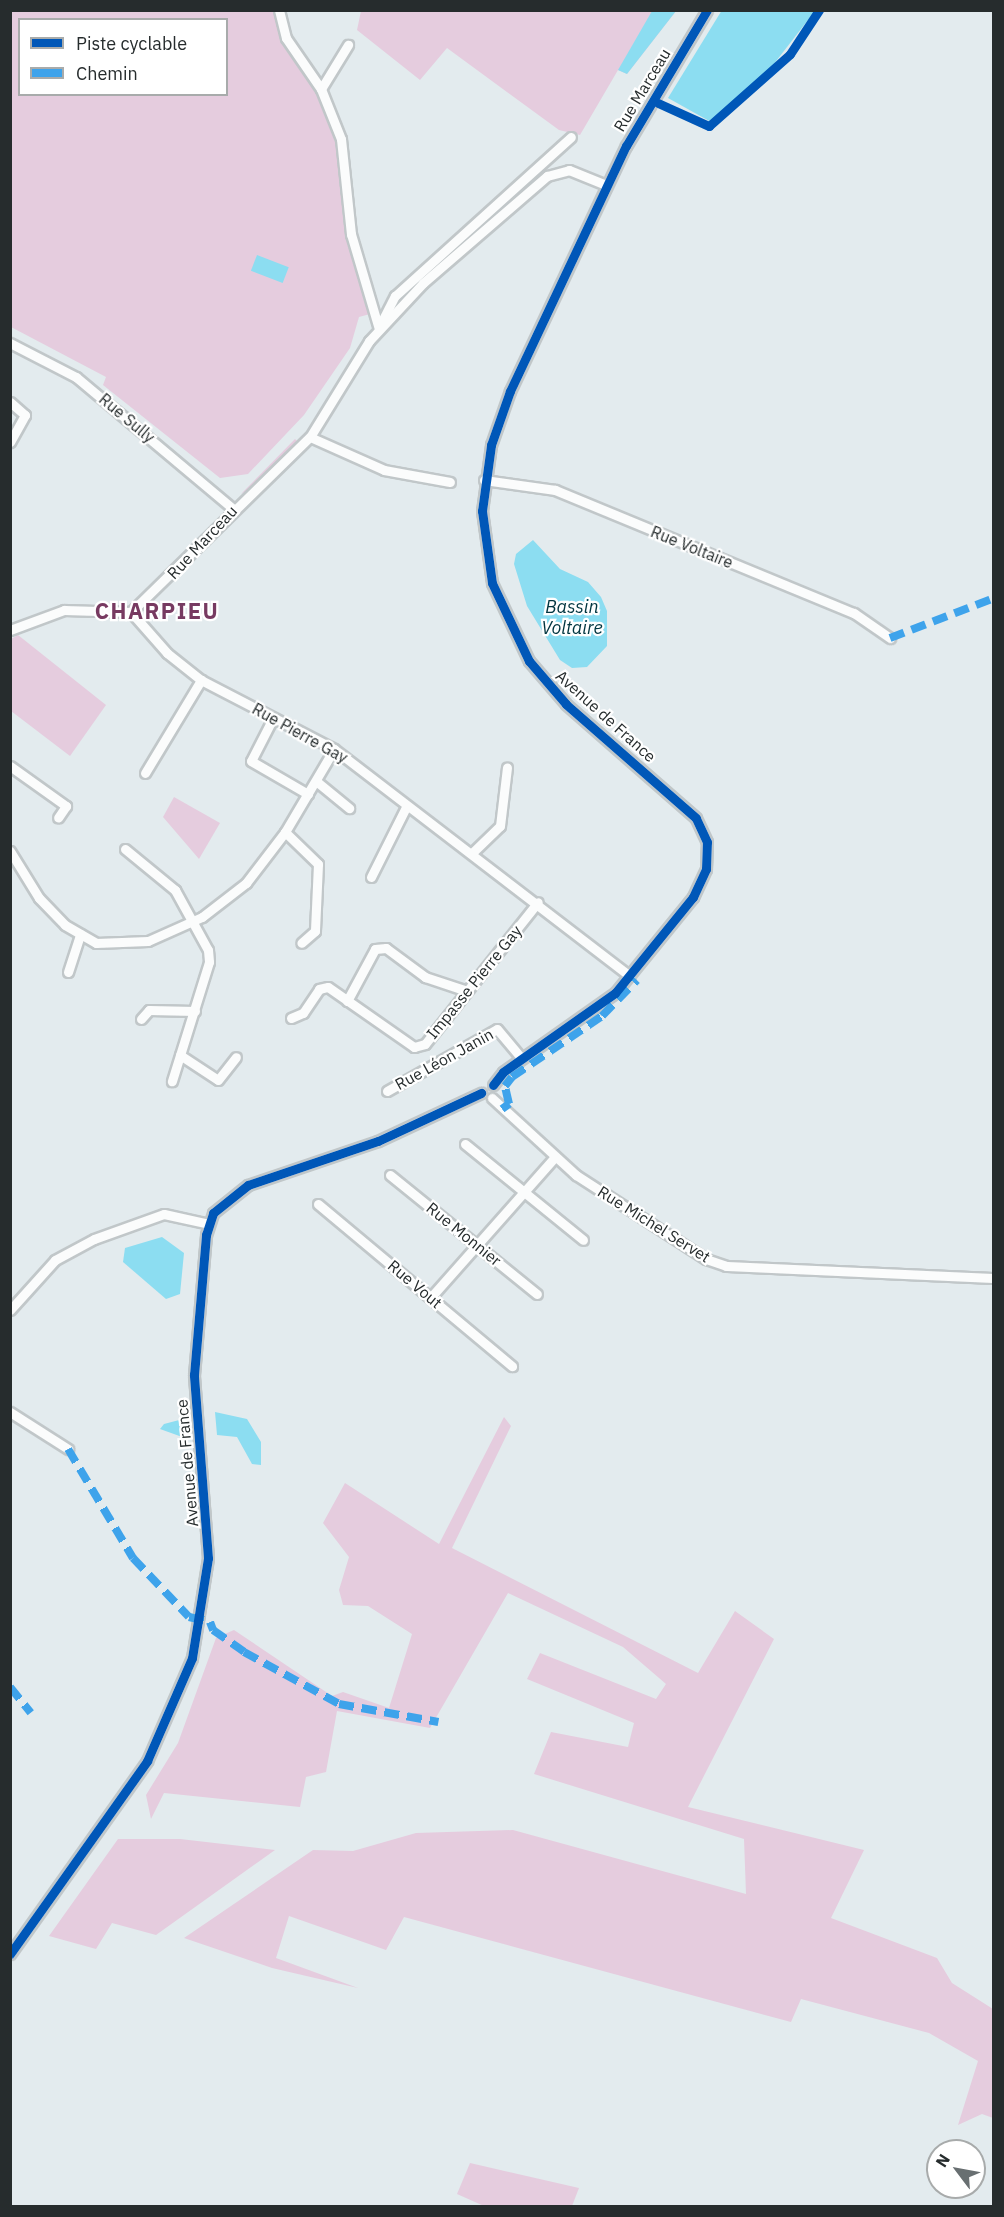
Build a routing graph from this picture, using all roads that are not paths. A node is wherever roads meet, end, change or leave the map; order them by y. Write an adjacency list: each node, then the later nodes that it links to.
1 (279, 10): 4 (street)
2 (707, 10): 6 (street, Rue Marceau)
3 (348, 45): 4 (street)
4 (321, 89): 7 (street)
5 (571, 136): 7 (street, Rue Marceau)
6 (606, 186): 7 (street, Rue Marceau); 12 (street, Avenue de France)
7 (379, 329): 10 (street, Rue Marceau)
8 (10, 343): 14 (street, Rue Sully)
9 (10, 402): 11 (street)
10 (310, 437): 13 (street); 14 (street, Rue Marceau)
11 (10, 442)
12 (484, 480): 17 (street, Rue Voltaire); 39 (street, Avenue de France)
13 (450, 482)
14 (232, 508): 15 (street, Rue Marceau)
15 (131, 612): 16 (street); 18 (street, Rue Pierre Gay)
16 (10, 630)
17 (890, 638)
18 (201, 680): 19 (street, Rue Pierre Gay); 23 (street)
19 (273, 718): 20 (street, Rue Pierre Gay); 25 (street)
20 (334, 749): 24 (street); 26 (street, Rue Pierre Gay)
21 (10, 766): 28 (street)
22 (507, 767): 32 (street)
23 (145, 773)
24 (316, 781): 25 (street); 27 (street)
25 (308, 794): 29 (street)
26 (406, 807): 32 (street, Rue Pierre Gay); 33 (street)
27 (349, 808)
28 (58, 818)
29 (285, 832): 35 (street); 37 (street)
30 (125, 849): 35 (street)
31 (10, 851): 36 (street)
32 (473, 852): 34 (street, Rue Pierre Gay)
33 (371, 877)
34 (538, 902): 39 (street, Rue Pierre Gay); 40 (street, Impasse Pierre Gay)
35 (193, 922): 36 (street); 42 (street)
36 (80, 934): 38 (street)
37 (302, 943)
38 (68, 972)
39 (630, 976): 47 (street, Avenue de France)
40 (467, 991): 41 (street, Impasse Pierre Gay); 41 (street)
41 (347, 1001): 43 (street, Impasse Pierre Gay)
42 (195, 1011): 44 (street); 45 (street)
43 (291, 1018)
44 (141, 1019)
45 (180, 1055): 46 (street); 48 (street)
46 (236, 1057)
47 (521, 1058): 49 (street, Avenue de France); 50 (street, Rue Léon Janin)
48 (172, 1081)
49 (493, 1085): 51 (street, Avenue de France); 52 (street)
50 (387, 1091)
51 (481, 1093): 52 (street, Rue Michel Servet); 58 (street, Avenue de France)
52 (492, 1098): 54 (street, Rue Michel Servet)
53 (465, 1144): 56 (street)
54 (554, 1158): 56 (street); 61 (street, Rue Michel Servet)
55 (390, 1175): 60 (street, Rue Monnier)
56 (524, 1192): 59 (street); 60 (street)
57 (318, 1204): 63 (street, Rue Vout)
58 (209, 1224): 64 (street); 68 (street, Avenue de France)
59 (583, 1240)
60 (477, 1245): 62 (street, Rue Monnier); 63 (street)
61 (993, 1278)
62 (537, 1294)
63 (431, 1297): 65 (street, Rue Vout)
64 (10, 1310)
65 (512, 1366)
66 (10, 1412): 67 (street)
67 (68, 1449)
68 (10, 1954)

